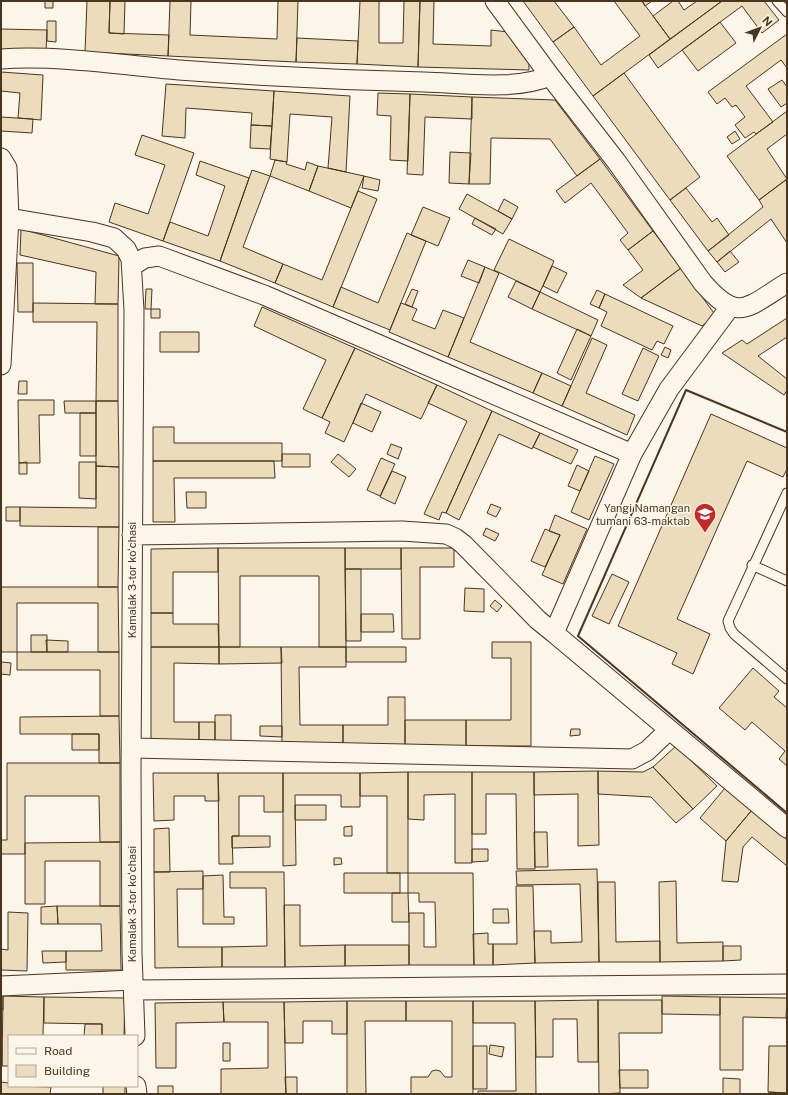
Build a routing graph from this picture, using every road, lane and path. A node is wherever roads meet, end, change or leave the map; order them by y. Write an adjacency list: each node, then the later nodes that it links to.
1 (496, 1): 5 (street)
2 (777, 1): 3 (lane)
3 (787, 12)
4 (1, 59): 5 (street)
5 (550, 76): 10 (street)
6 (1, 158): 7 (street)
7 (9, 218): 8 (street, Kamalak 3-tor koʻchasi); 11 (street)
8 (132, 266): 12 (street); 14 (street, Kamalak 3-tor koʻchasi)
9 (787, 283): 10 (street)
10 (730, 307): 12 (street)
11 (1, 365)
12 (632, 454): 17 (street)
13 (787, 493): 15 (lane)
14 (132, 535): 17 (street); 20 (street, Kamalak 3-tor koʻchasi)
15 (752, 565): 16 (lane); 18 (lane)
16 (787, 581)
17 (554, 633): 19 (street)
18 (787, 680)
19 (668, 730): 20 (street); 21 (street)
20 (131, 748): 23 (street, Kamalak 3-tor koʻchasi)
21 (787, 828)
22 (787, 984): 23 (street)
23 (134, 985): 24 (street); 25 (street, Kamalak 3-tor koʻchasi)
24 (1, 986)
25 (135, 1035)

